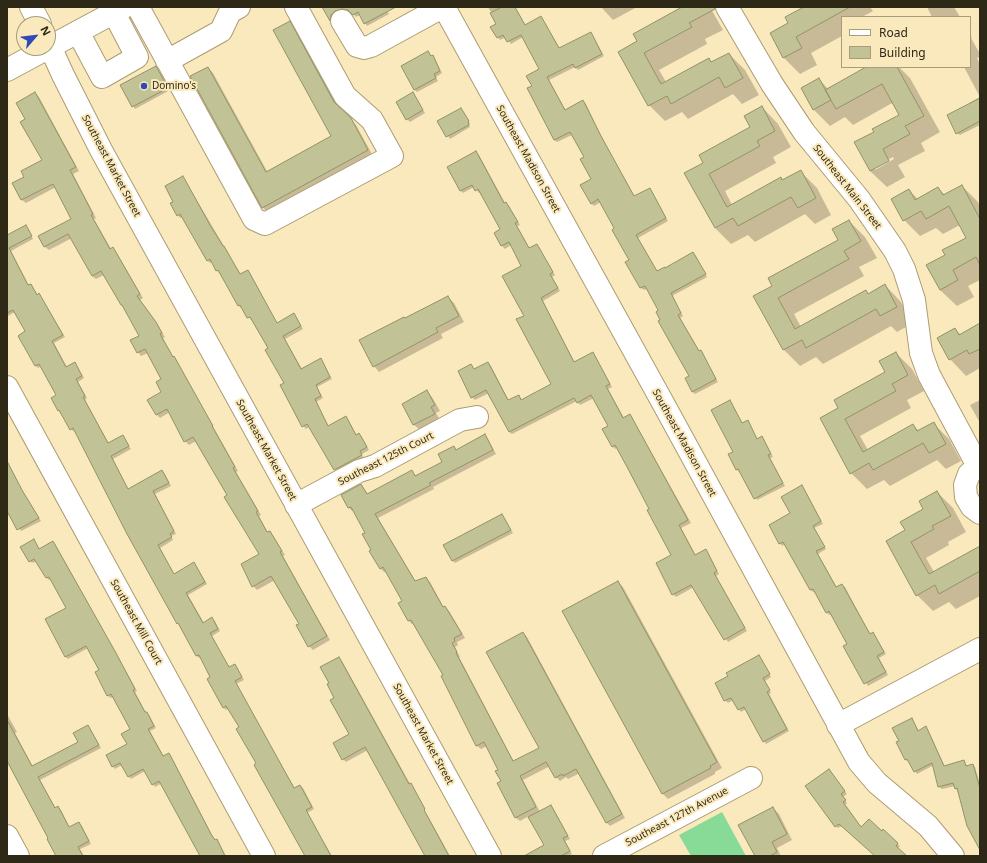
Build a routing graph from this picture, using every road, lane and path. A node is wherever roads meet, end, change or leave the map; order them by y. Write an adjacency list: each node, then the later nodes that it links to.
1 (31, 7): 8 (street)
2 (138, 7): 14 (street)
3 (239, 7): 14 (street)
4 (296, 7): 14 (street)
5 (443, 7): 9 (street); 24 (street, Southeast Madison Street)
6 (727, 7): 20 (street, Southeast Main Street)
7 (119, 10): 10 (street); 16 (street)
8 (36, 16)
9 (342, 21)
10 (78, 32): 11 (street); 16 (street)
11 (56, 42)
12 (31, 56): 15 (street)
13 (54, 56): 17 (street, Southeast Market Street)
14 (167, 61)
15 (7, 70)
16 (102, 77): 17 (street)
17 (73, 93): 21 (street, Southeast Market Street)
18 (7, 387): 28 (street, Southeast Mill Court)
19 (476, 417): 21 (street, Southeast 125th Court)
20 (979, 466): 22 (street, Southeast Main Street)
21 (296, 505): 29 (street, Southeast Market Street)
22 (980, 513)
23 (980, 649): 24 (street)
24 (838, 725): 31 (street, Southeast Madison Street)
25 (751, 778): 30 (street, Southeast 127th Avenue)
26 (7, 836): 27 (street)
27 (18, 856)
28 (264, 856)
29 (490, 856)
30 (604, 856)
31 (953, 856)

